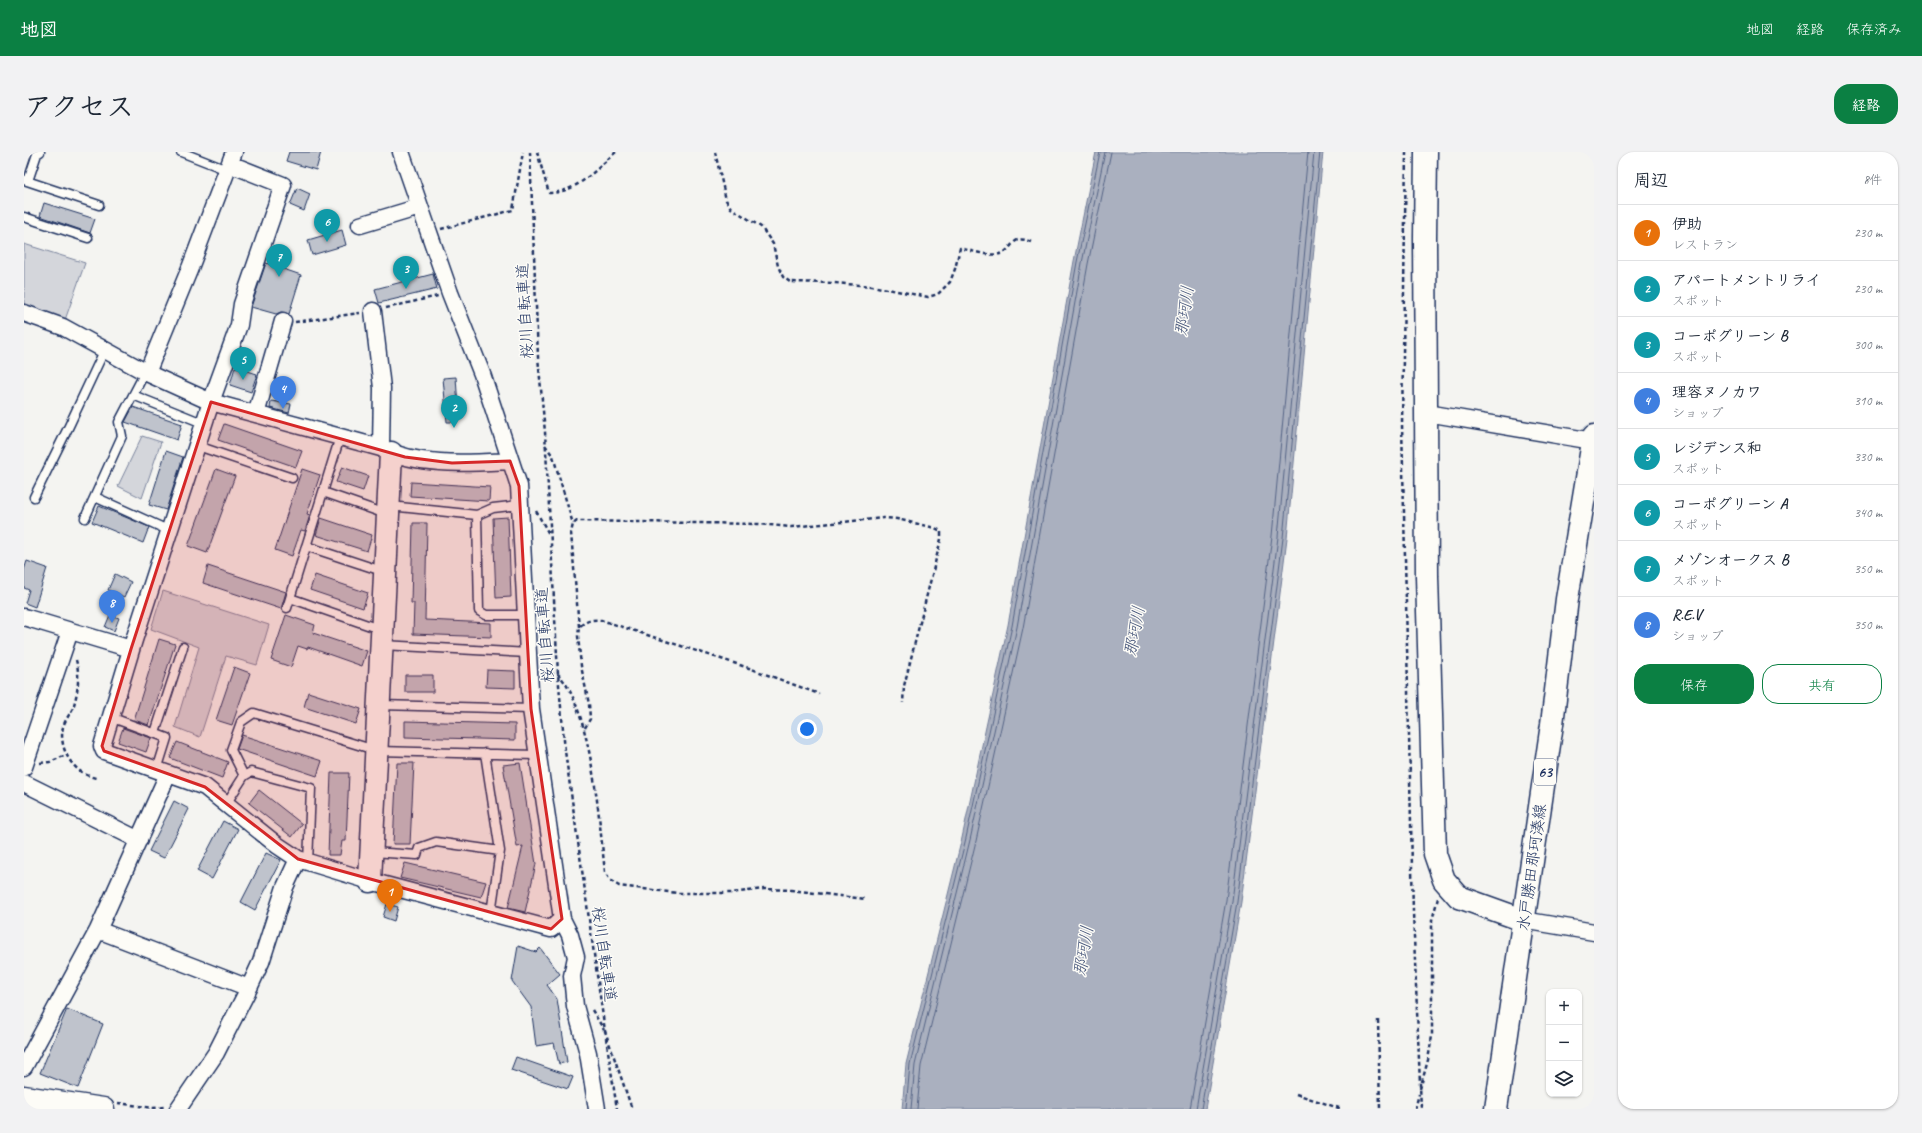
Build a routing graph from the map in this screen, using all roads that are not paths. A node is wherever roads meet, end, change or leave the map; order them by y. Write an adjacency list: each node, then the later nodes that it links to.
1 (40, 152): 6 (lane)
2 (181, 152): 5 (lane)
3 (402, 152): 8 (street)
4 (1426, 152): 19 (street)
5 (230, 162): 16 (street); 18 (street)
6 (26, 180): 7 (lane)
7 (99, 205)
8 (420, 207): 10 (street); 26 (street)
9 (24, 217): 11 (lane)
10 (360, 225)
11 (88, 238)
12 (373, 311): 25 (street)
13 (24, 313): 15 (street)
14 (283, 321): 20 (street)
15 (104, 349): 16 (street); 29 (lane)
16 (147, 373): 17 (lane); 18 (street)
17 (133, 395): 21 (lane); 30 (lane)
18 (211, 402): 20 (street); 21 (street)
19 (1427, 413): 23 (street); 67 (street)
20 (256, 414): 22 (street)
21 (205, 424): 24 (street)
22 (340, 437): 25 (street); 28 (lane)
23 (1594, 438): 31 (street, 水戸勝田那珂湊線 / 63)
24 (198, 446): 27 (lane); 36 (street)
25 (386, 451): 26 (street); 33 (street)
26 (510, 461): 32 (street)
27 (292, 478)
28 (323, 492): 33 (lane); 37 (lane)
29 (34, 497)
30 (95, 497): 35 (lane); 36 (lane)
31 (1589, 499): 67 (street, 水戸勝田那珂湊線 / 63)
32 (520, 505): 34 (lane); 41 (street)
33 (390, 511): 34 (lane); 38 (street)
34 (477, 515): 41 (lane)
35 (85, 518)
36 (170, 531): 46 (street)
37 (306, 546): 38 (lane); 39 (lane)
38 (387, 572): 44 (street)
39 (290, 598): 40 (lane); 44 (lane)
40 (287, 608)
41 (526, 615): 47 (street)
42 (24, 617): 43 (street)
43 (68, 637): 46 (street); 55 (street)
44 (383, 638): 47 (lane); 48 (street)
45 (183, 647): 51 (lane)
46 (131, 649): 50 (street)
47 (528, 653): 49 (street)
48 (380, 705): 49 (lane); 52 (street)
49 (532, 709): 54 (street)
50 (110, 717): 51 (lane); 56 (street)
51 (155, 733): 56 (lane)
52 (378, 750): 53 (lane); 57 (lane); 62 (street)
53 (485, 754): 54 (lane); 61 (lane)
54 (537, 755): 66 (street)
55 (25, 764)
56 (163, 772): 59 (street); 60 (street)
57 (244, 776): 59 (lane); 63 (lane)
58 (24, 783): 60 (street)
59 (226, 804): 63 (street)
60 (139, 840): 68 (street)
61 (500, 851): 62 (lane); 65 (lane)
62 (372, 852): 64 (street)
63 (303, 861): 64 (street); 70 (street)
64 (370, 881): 65 (street)
65 (491, 913): 66 (street)
66 (562, 919): 75 (street)
67 (1523, 920): 69 (street); 76 (street, 水戸勝田那珂湊線 / 63)
68 (98, 930): 70 (street); 71 (street)
69 (1594, 932)
70 (249, 988): 74 (street)
71 (24, 1067)
72 (24, 1097): 73 (street)
73 (103, 1109)
74 (178, 1109)
75 (597, 1109)
76 (1496, 1109)

